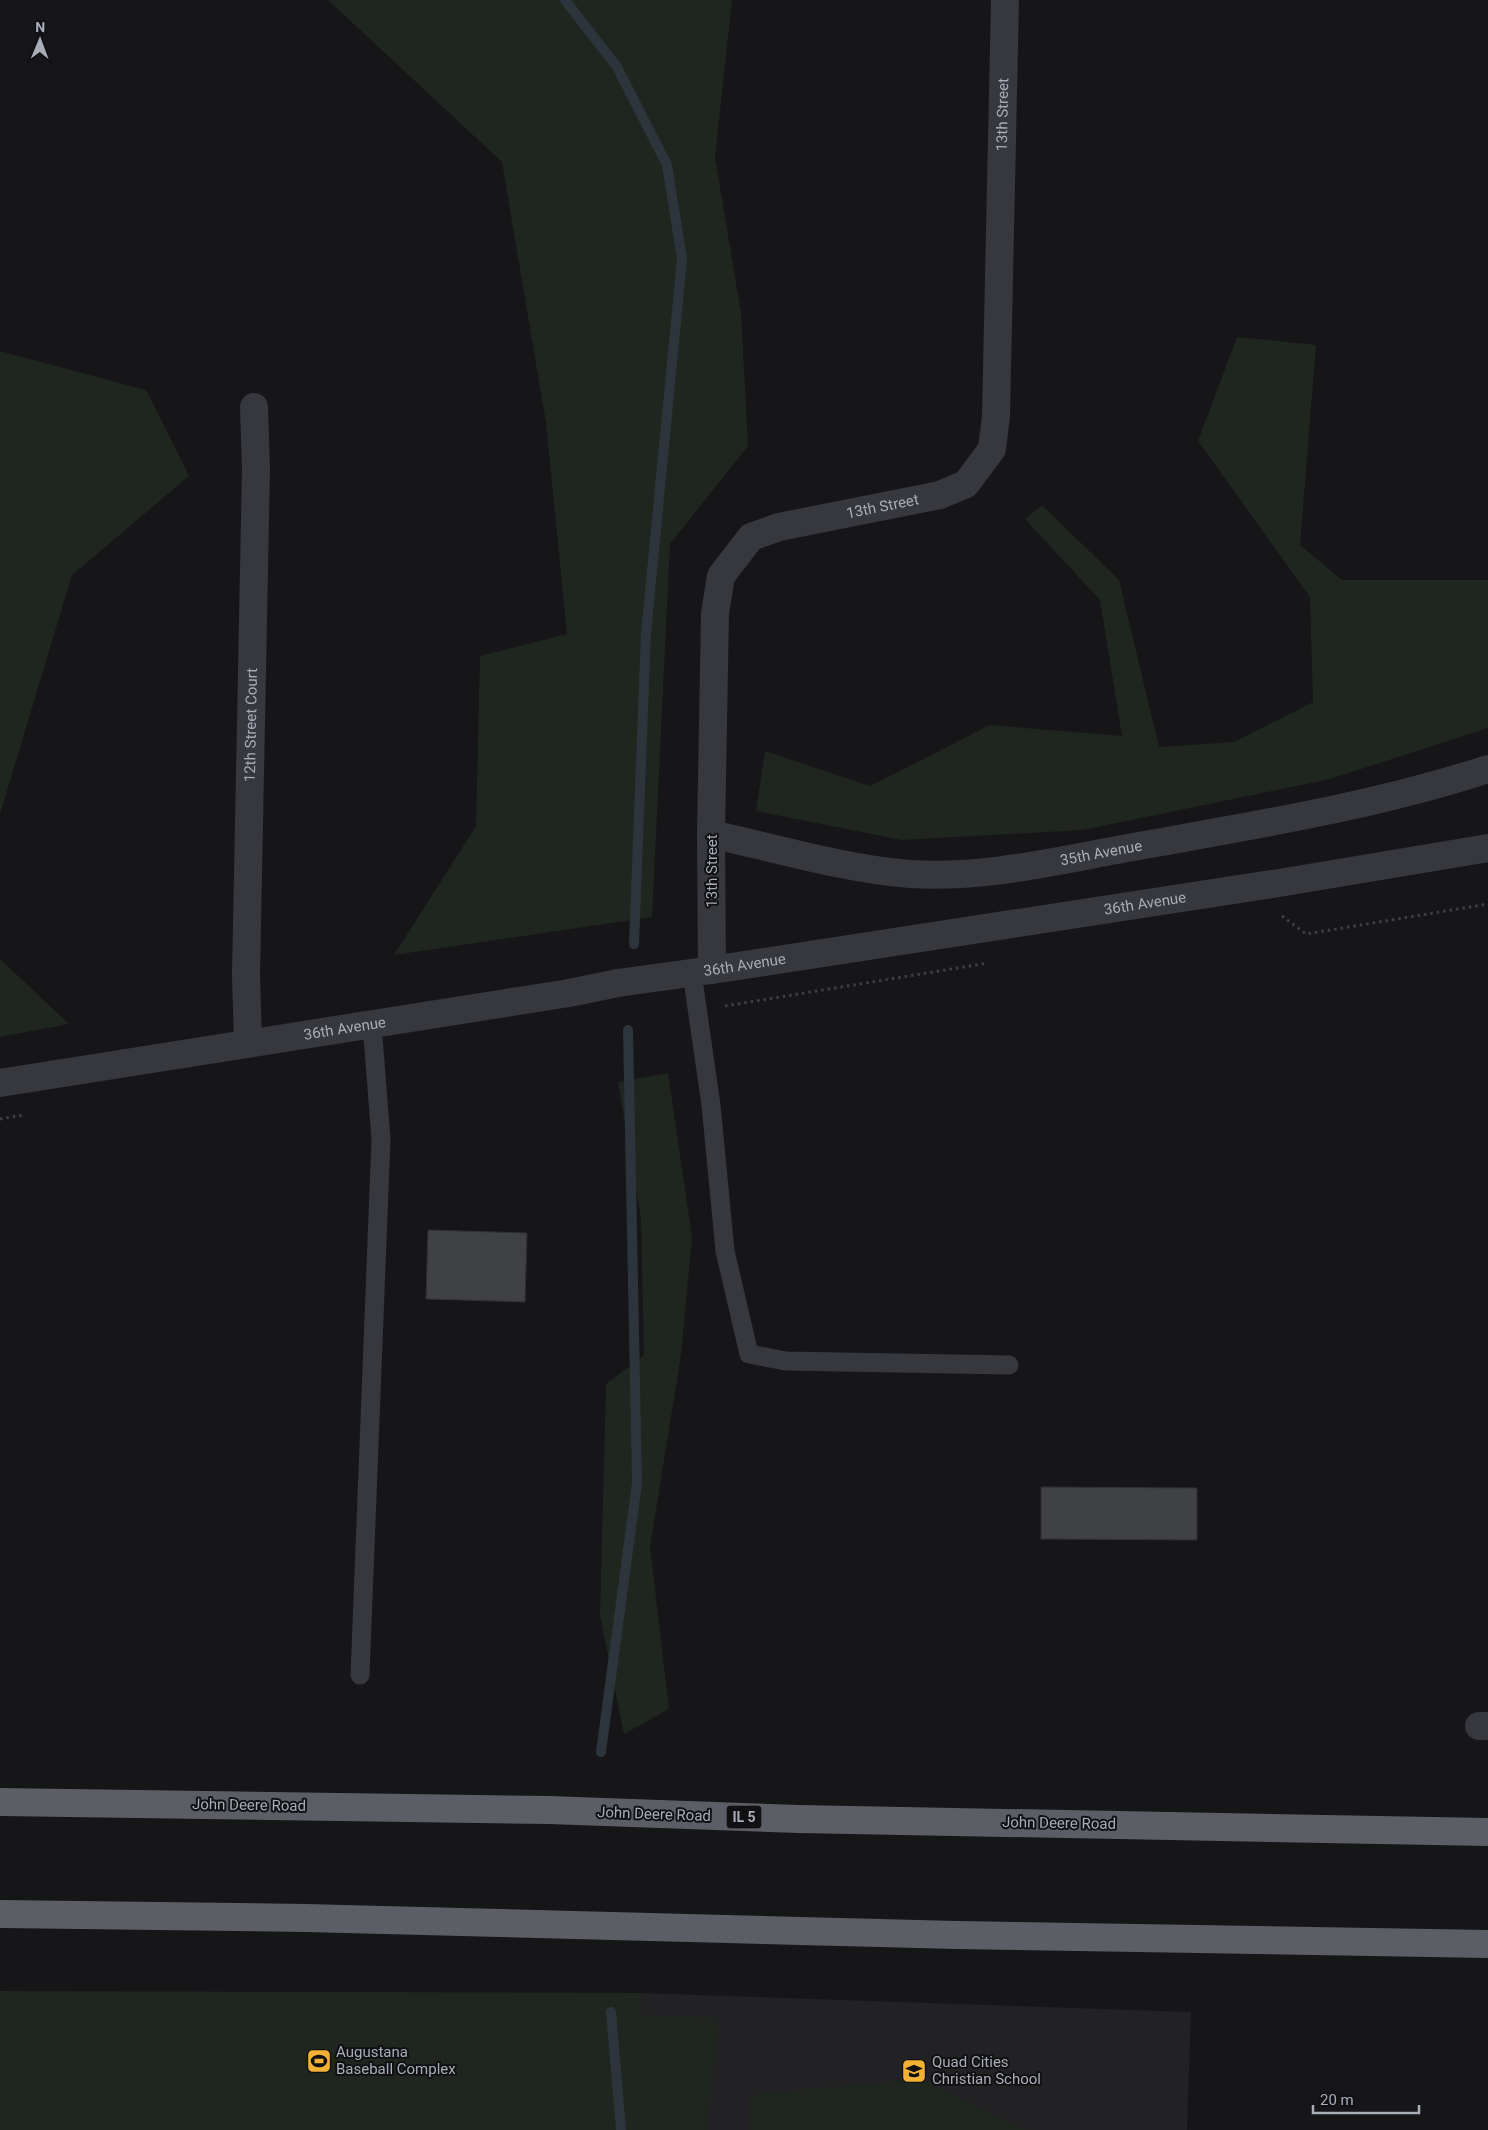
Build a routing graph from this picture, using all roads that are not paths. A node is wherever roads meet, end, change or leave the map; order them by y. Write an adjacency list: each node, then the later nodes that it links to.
1 (1005, 0): 4 (street, 13th Street)
2 (254, 407): 8 (street, 12th Street Court)
3 (1488, 770): 4 (street, 35th Avenue)
4 (711, 834): 6 (street, 13th Street)
5 (1488, 848): 6 (street, 36th Avenue)
6 (702, 972): 7 (street, 36th Avenue); 10 (lane)
7 (372, 1024): 8 (street, 36th Avenue); 11 (lane)
8 (248, 1044): 9 (street, 36th Avenue)
9 (0, 1083)
10 (1009, 1365)
11 (360, 1674)
12 (0, 1802): 13 (highway, John Deere Road / IL 5)
13 (1488, 1832)
14 (0, 1914): 15 (highway)
15 (1488, 1944)

